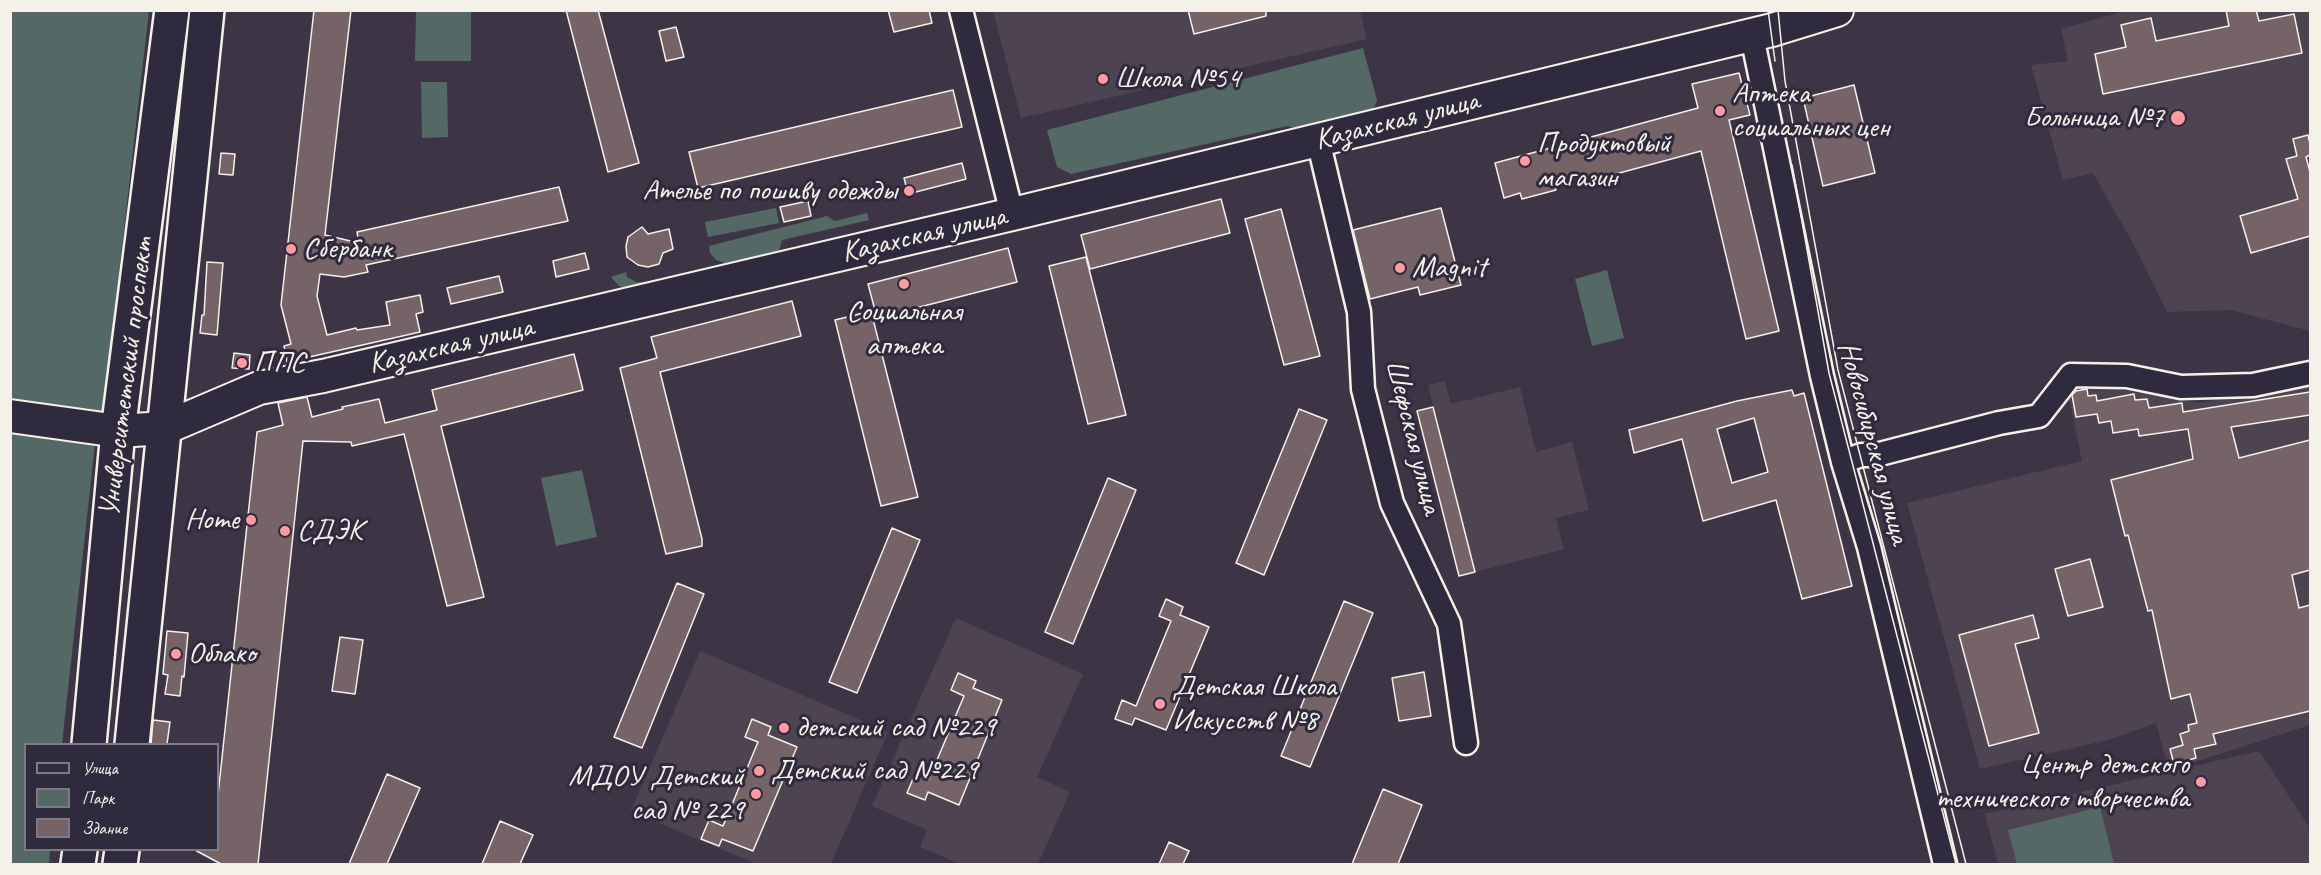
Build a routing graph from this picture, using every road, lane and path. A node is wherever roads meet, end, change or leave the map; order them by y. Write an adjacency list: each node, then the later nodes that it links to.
1 (172, 10): 11 (highway, Университетский проспект)
2 (207, 10): 10 (highway, Университетский проспект)
3 (961, 10): 7 (street)
4 (1837, 10): 5 (main road, Казахская улица)
5 (1752, 36): 6 (main road, Казахская улица); 12 (street, Новосибирская улица)
6 (1318, 140): 7 (main road, Казахская улица); 13 (street, Шефская улица)
7 (1012, 214): 10 (main road, Казахская улица)
8 (2310, 373): 12 (street)
9 (10, 416): 11 (main road, Казахская улица)
10 (165, 428): 11 (main road, Казахская улица); 15 (highway, Университетский проспект)
11 (118, 431): 14 (highway, Университетский проспект)
12 (1843, 462): 16 (street, Новосибирская улица)
13 (1466, 742)
14 (89, 743)
15 (132, 743)
16 (1945, 864)

